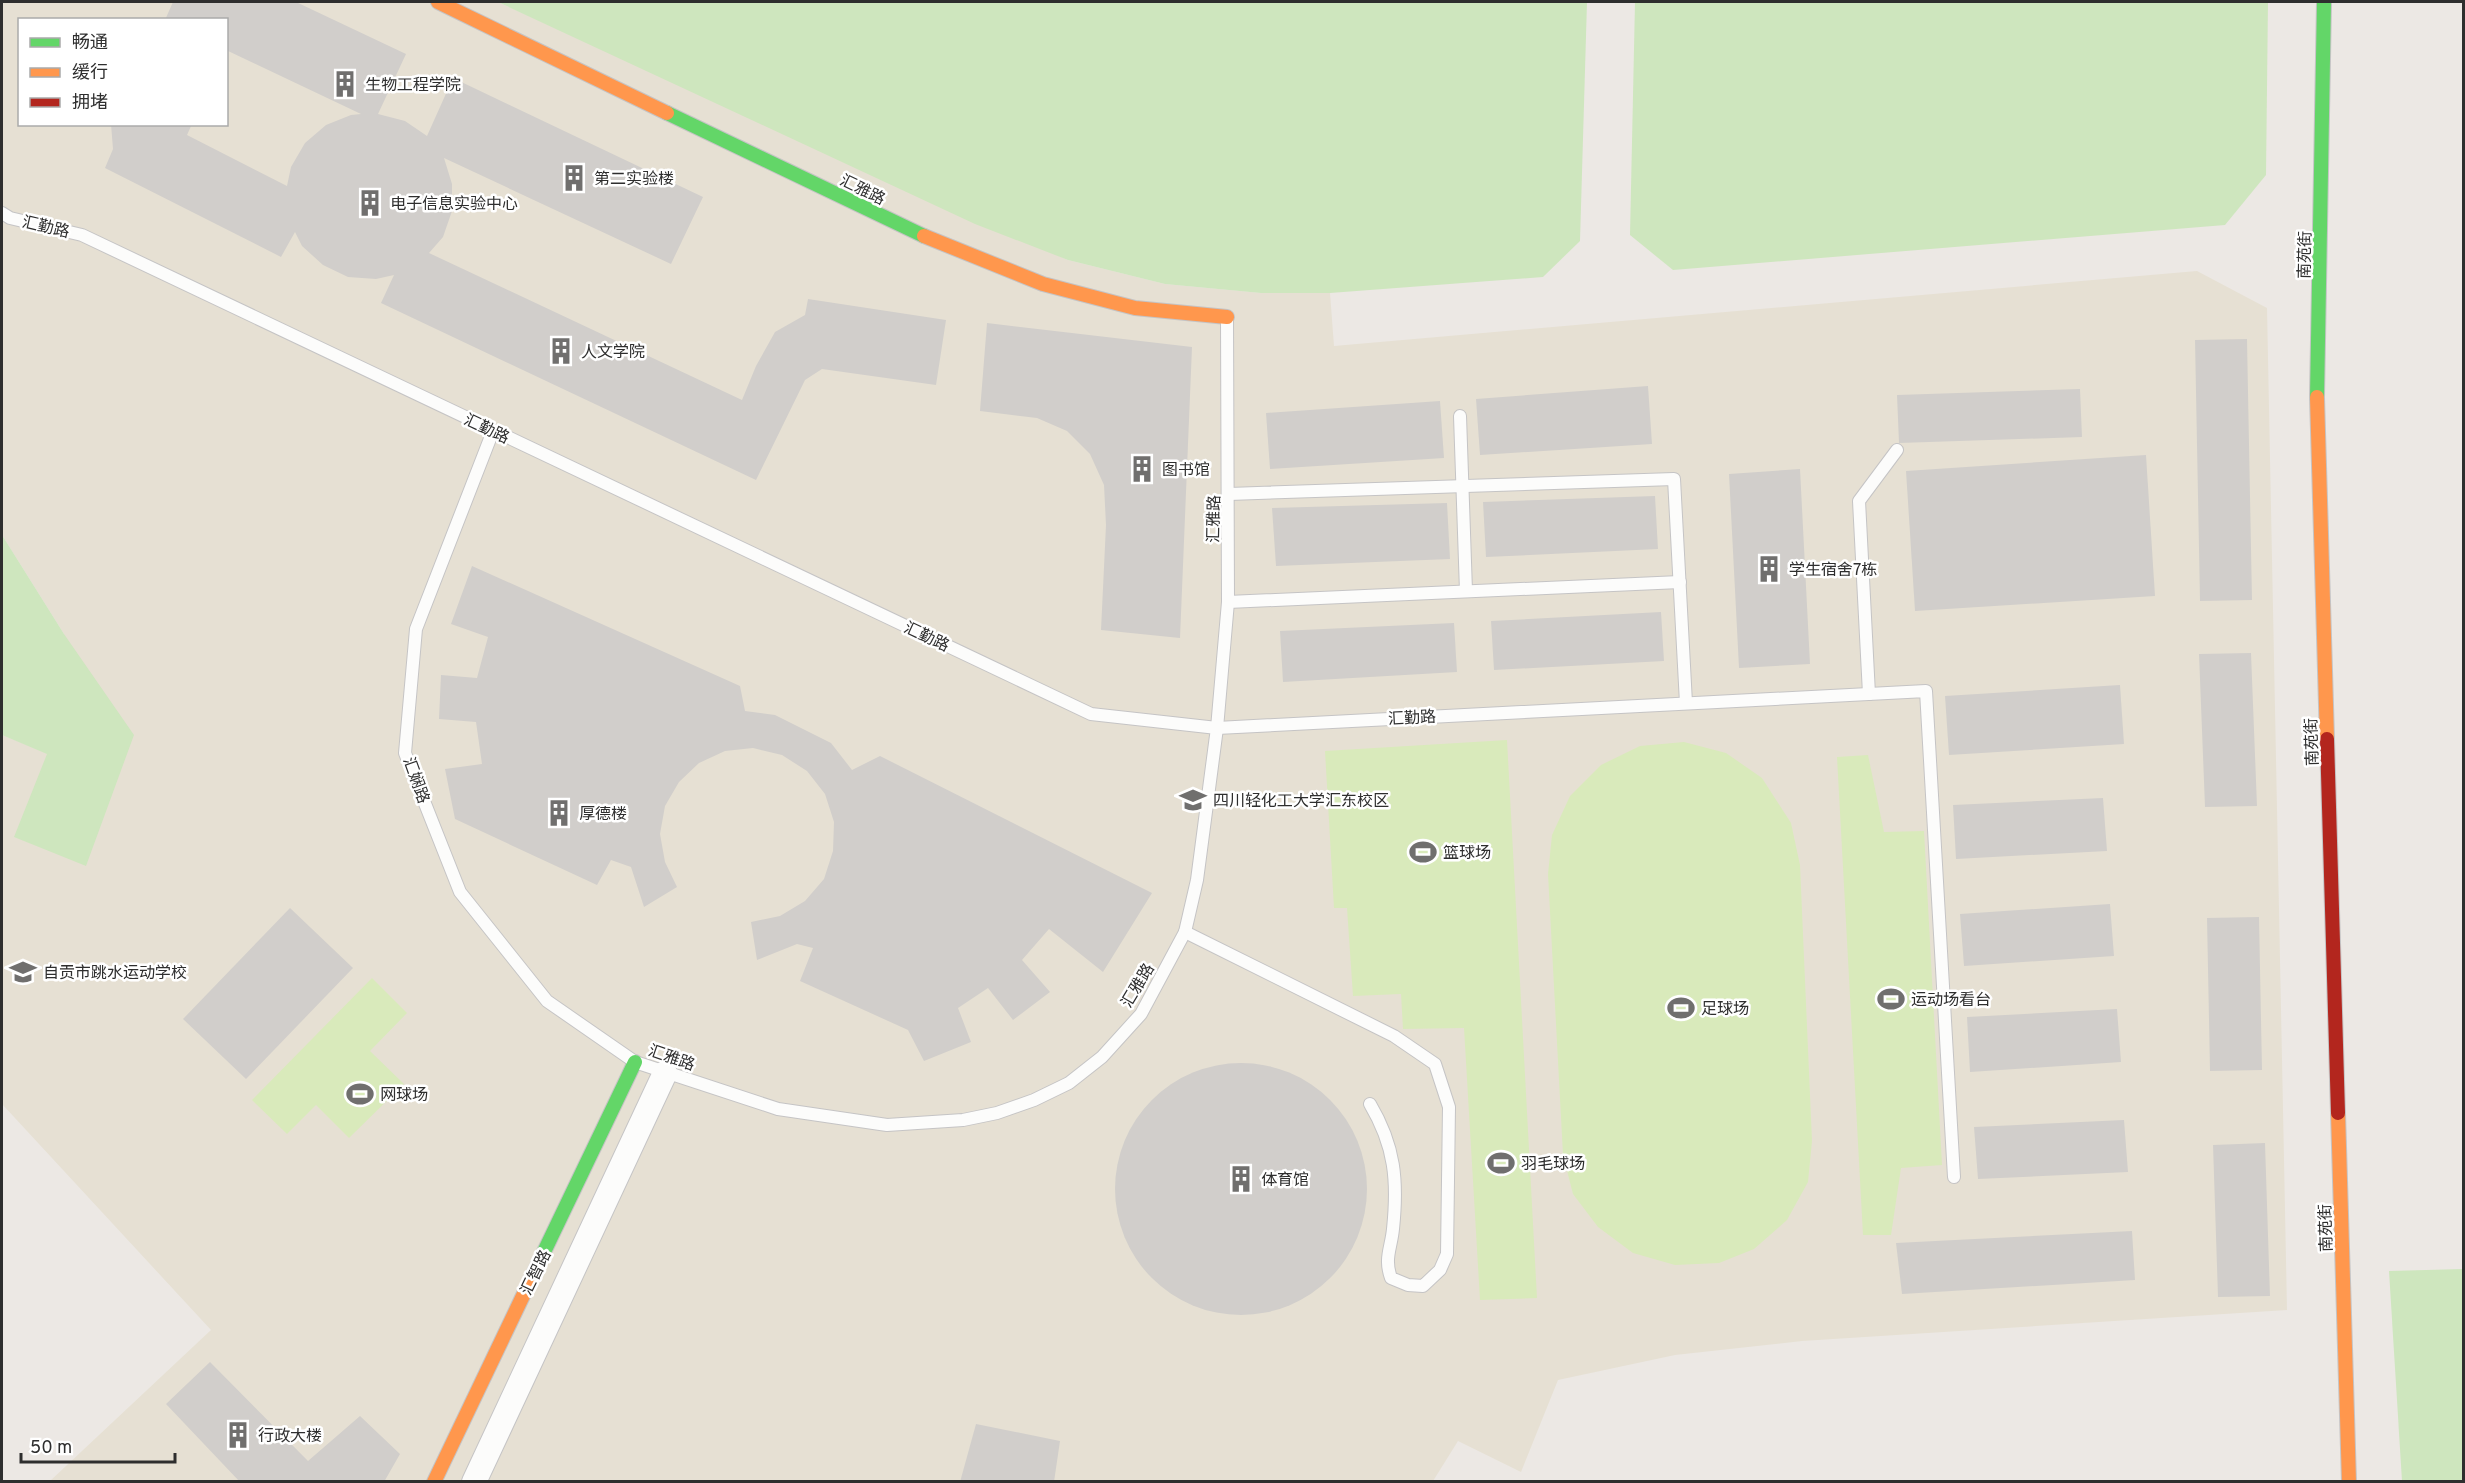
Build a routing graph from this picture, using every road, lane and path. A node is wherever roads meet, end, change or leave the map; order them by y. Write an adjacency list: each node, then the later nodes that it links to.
1 (438, 2): 4 (main road, 汇雅路)
2 (2324, 2): 23 (main road, 南苑街)
3 (2, 213): 6 (lane, 汇勤路)
4 (1227, 317): 9 (lane, 汇雅路)
5 (1460, 416): 8 (lane)
6 (494, 431): 15 (lane, 汇勤路); 17 (lane, 汇娴路)
7 (1897, 450): 13 (lane)
8 (1463, 487): 9 (lane); 10 (lane); 11 (lane)
9 (1229, 494): 12 (lane, 汇雅路)
10 (1680, 582): 11 (lane); 14 (lane)
11 (1466, 591): 12 (lane)
12 (1228, 602): 15 (lane, 汇雅路)
13 (1869, 694): 14 (lane, 汇勤路); 20 (lane, 汇勤路)
14 (1686, 703): 15 (lane, 汇勤路)
15 (1217, 728): 16 (lane, 汇雅路)
16 (1185, 932): 18 (lane, 汇雅路); 19 (lane)
17 (635, 1062): 18 (lane, 汇雅路); 21 (main road, 汇智路)
18 (664, 1073): 22 (street, 汇智路)
19 (1370, 1104)
20 (1954, 1177)
21 (434, 1482)
22 (474, 1482)
23 (2349, 1482)

